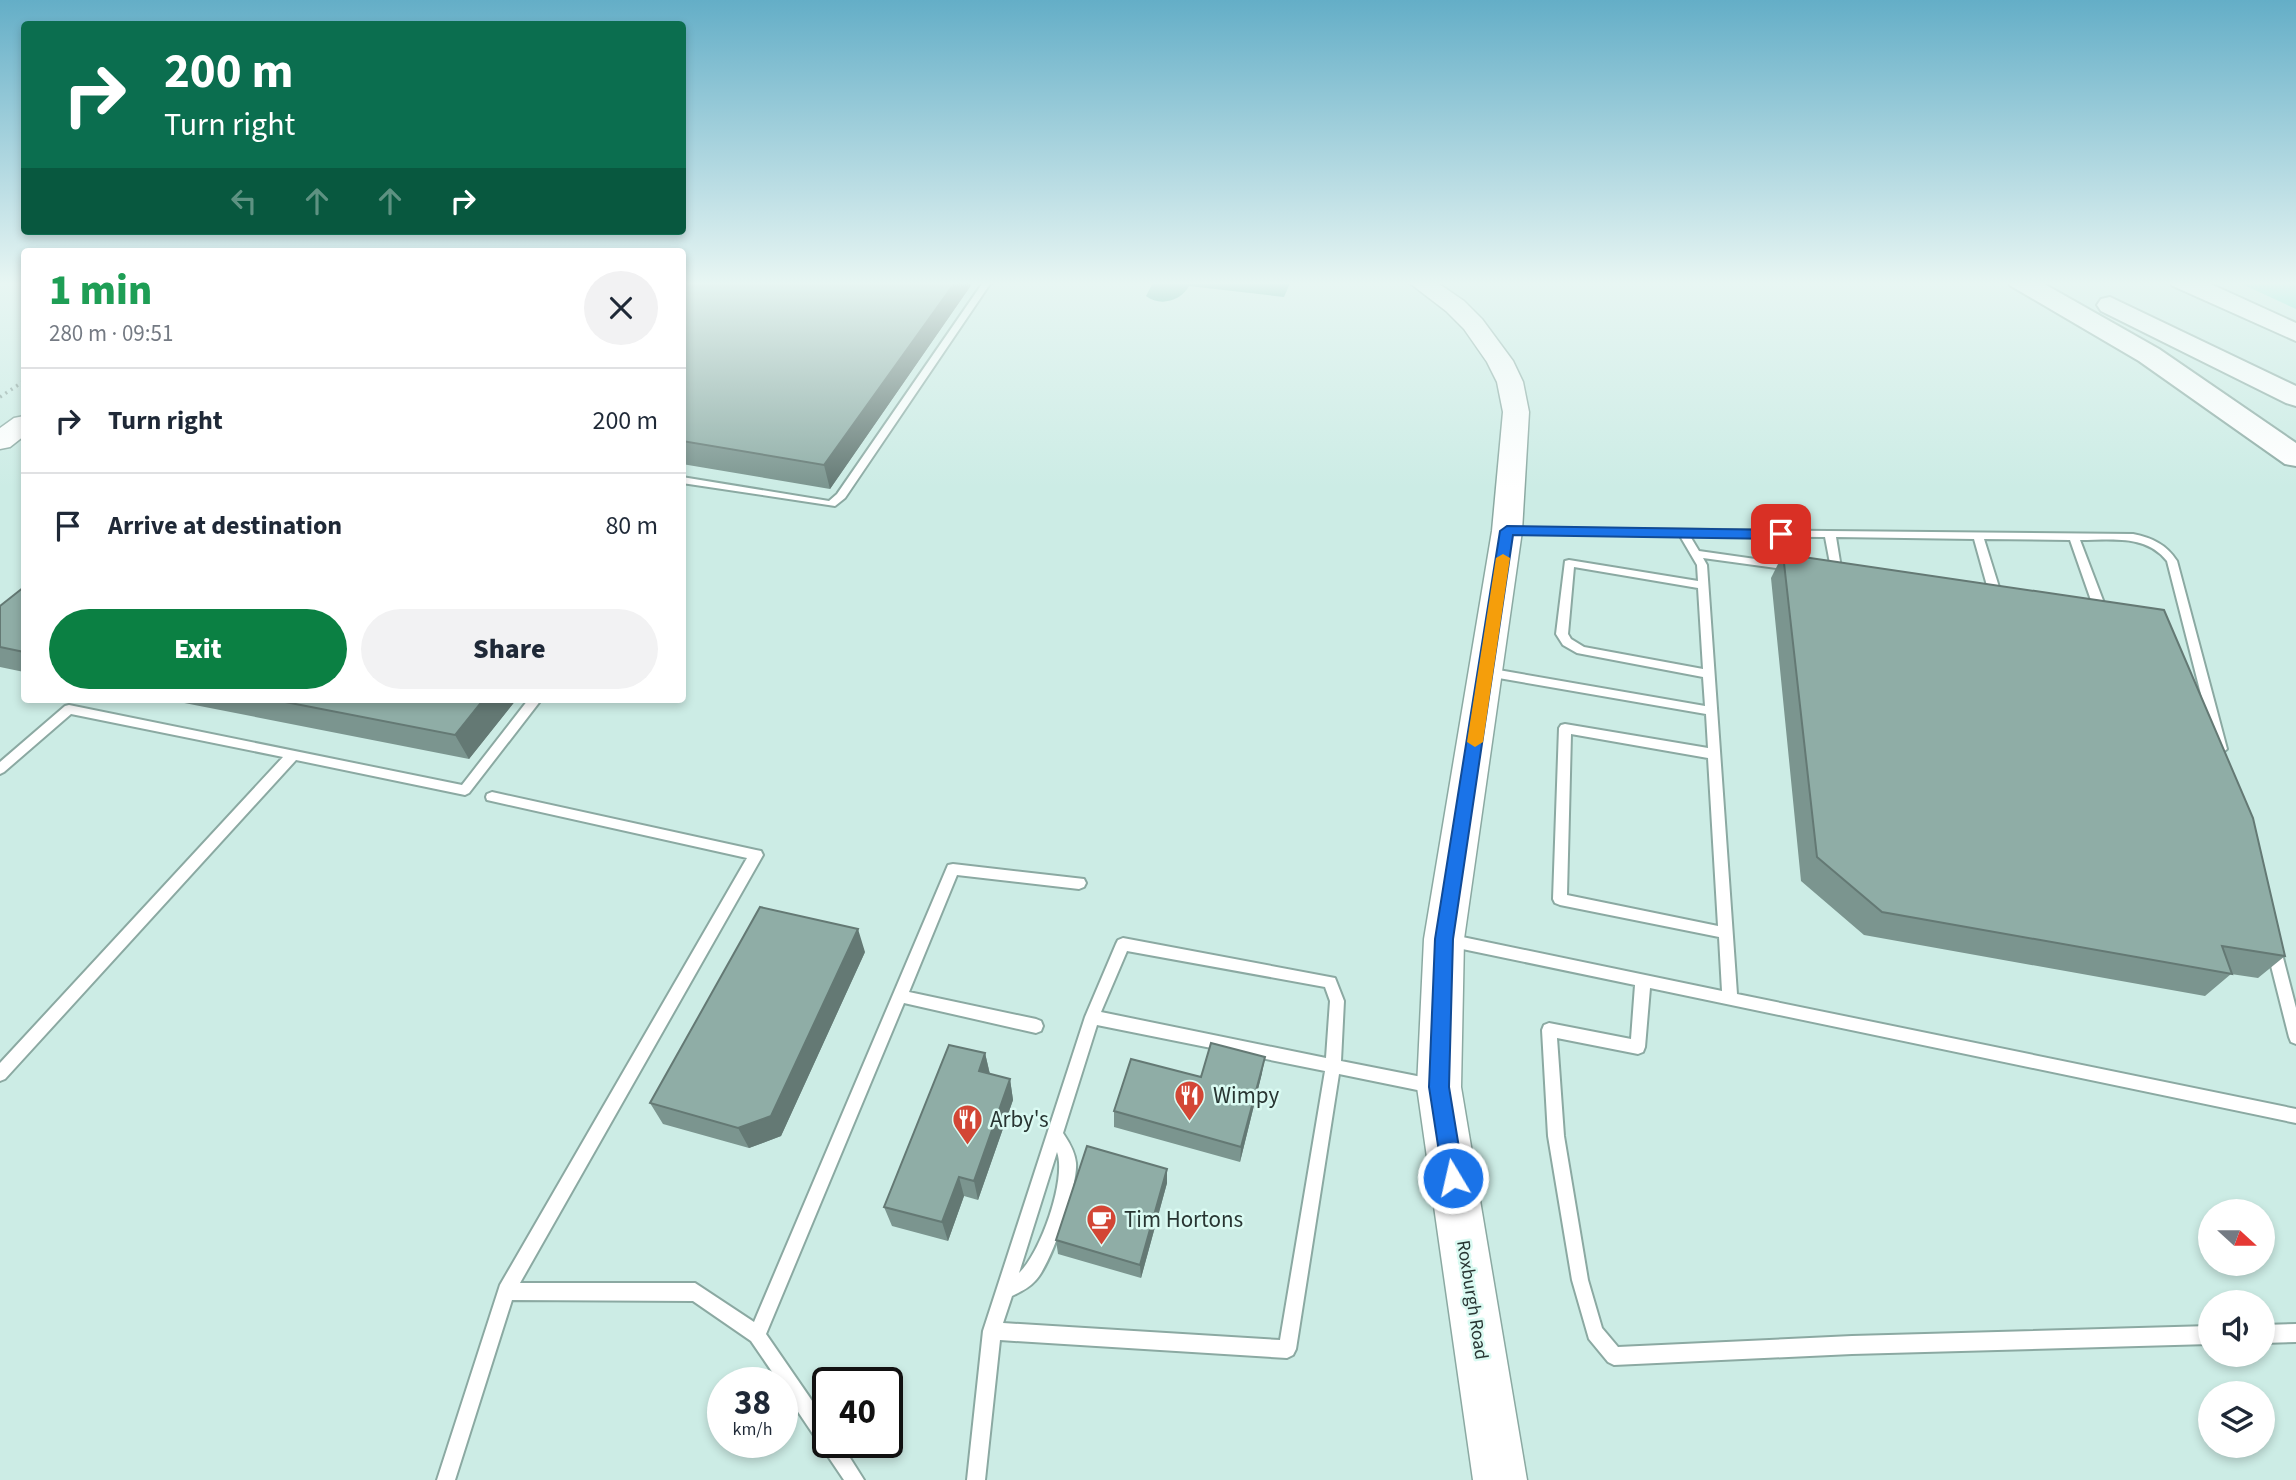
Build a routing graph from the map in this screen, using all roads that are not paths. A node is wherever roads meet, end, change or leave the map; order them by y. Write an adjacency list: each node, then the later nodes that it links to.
1 (941, 350): 13 (lane)
2 (1492, 350): 14 (street, Roxburgh Road)
3 (2140, 350): 12 (highway)
4 (2201, 350): 7 (highway)
5 (2250, 350): 6 (highway)
6 (2296, 372)
7 (2296, 397)
8 (21, 402): 9 (street)
9 (0, 416)
10 (21, 426): 11 (street)
11 (0, 441)
12 (2296, 457)
13 (686, 481)
14 (1507, 531): 15 (lane); 25 (street, Roxburgh Road)
15 (1683, 533): 16 (lane); 19 (lane)
16 (1830, 535): 17 (lane); 21 (lane)
17 (1978, 536): 18 (lane); 23 (lane)
18 (2074, 537): 24 (lane); 31 (lane)
19 (1696, 554): 20 (lane); 22 (lane)
20 (1800, 568)
21 (1826, 572)
22 (1703, 585): 26 (lane); 26 (lane)
23 (1998, 603)
24 (2098, 603)
25 (1485, 672): 28 (lane); 37 (street, Roxburgh Road)
26 (1709, 674): 28 (lane)
27 (533, 703): 29 (lane)
28 (1711, 711): 30 (lane)
29 (294, 754): 32 (lane); 45 (lane)
30 (1714, 754): 36 (lane); 36 (lane)
31 (2224, 758)
32 (0, 769)
33 (492, 797): 50 (lane)
34 (1079, 883): 39 (lane)
35 (2269, 930): 43 (lane)
36 (1726, 933): 40 (lane)
37 (1444, 939): 38 (lane); 46 (street, Roxburgh Road)
38 (1643, 980): 40 (lane); 55 (lane)
39 (899, 996): 42 (lane); 54 (lane)
40 (1730, 998): 47 (lane)
41 (1092, 1017): 44 (lane); 44 (lane); 48 (lane)
42 (1037, 1026)
43 (2296, 1037)
44 (1333, 1066): 46 (lane); 51 (lane)
45 (0, 1074)
46 (1439, 1087): 61 (street, Roxburgh Road)
47 (2296, 1116)
48 (1055, 1134): 49 (lane); 49 (lane)
49 (1005, 1290): 51 (lane)
50 (506, 1291): 54 (lane); 58 (lane)
51 (992, 1331): 60 (lane)
52 (2296, 1333): 53 (lane)
53 (2275, 1334)
54 (757, 1335): 56 (lane)
55 (2198, 1335)
56 (812, 1416)
57 (840, 1458): 59 (lane)
58 (446, 1480)
59 (855, 1480)
60 (976, 1480)
61 (1500, 1480)

